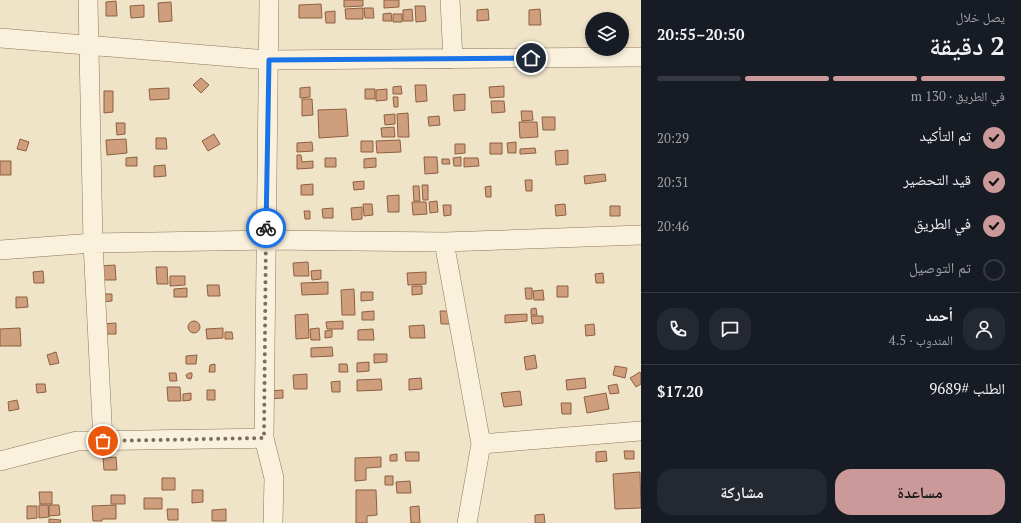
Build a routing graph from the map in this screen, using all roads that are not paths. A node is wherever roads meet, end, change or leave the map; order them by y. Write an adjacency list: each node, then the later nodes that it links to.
1 (88, 0): 5 (street)
2 (269, 0): 8 (street)
3 (450, 0): 7 (street)
4 (0, 38): 5 (street)
5 (89, 46): 8 (street); 12 (street)
6 (641, 57): 7 (street)
7 (453, 59): 8 (street)
8 (269, 60): 10 (street)
9 (641, 235): 11 (street)
10 (266, 240): 11 (street); 12 (street); 15 (street)
11 (444, 242): 17 (street)
12 (93, 243): 13 (street); 16 (street)
13 (0, 250)
14 (641, 431): 17 (street)
15 (264, 438): 16 (street); 19 (street)
16 (103, 441): 18 (street)
17 (481, 444): 20 (street)
18 (0, 461)
19 (273, 523)
20 (467, 523)

